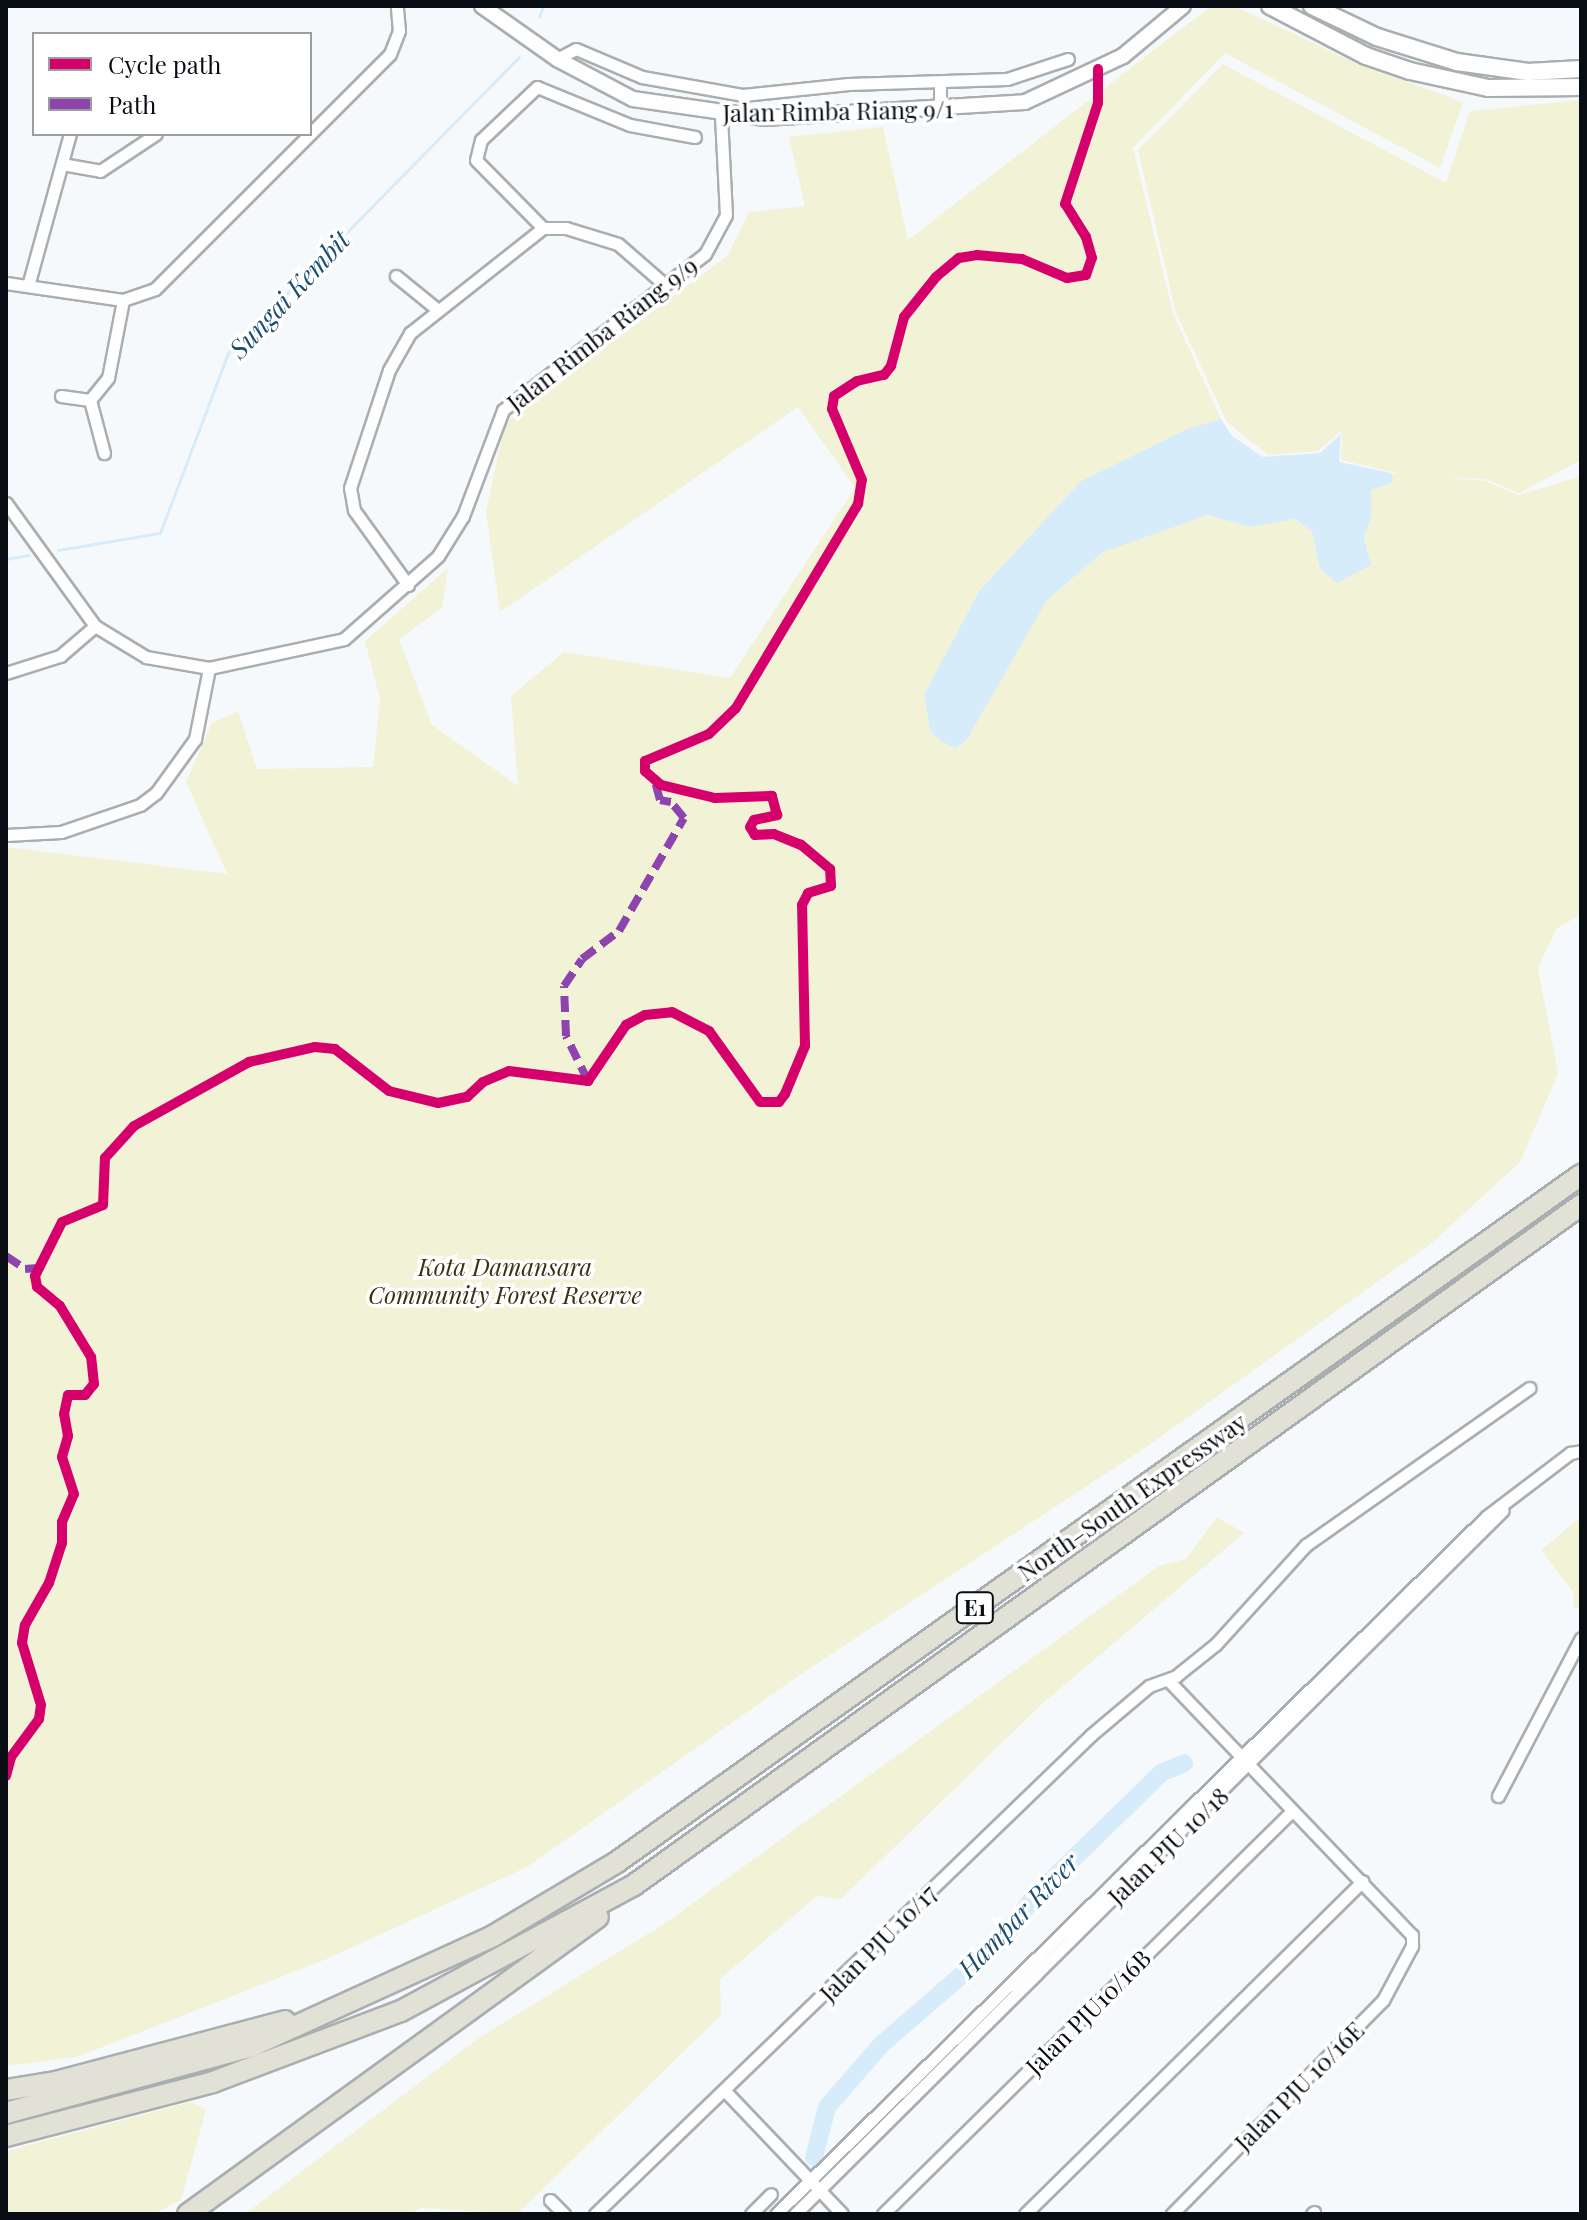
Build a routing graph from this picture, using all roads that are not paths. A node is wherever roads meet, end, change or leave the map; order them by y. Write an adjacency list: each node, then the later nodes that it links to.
1 (397, 6): 13 (street)
2 (482, 6): 6 (street, Jalan Rimba Riang 9/1)
3 (1183, 6): 11 (street, Jalan Rimba Riang 9/1)
4 (1270, 6): 10 (main road)
5 (1312, 6): 8 (main road)
6 (557, 59): 9 (street); 12 (street, Jalan Rimba Riang 9/1)
7 (1068, 59): 9 (street)
8 (1581, 69)
9 (940, 83): 11 (street)
10 (1581, 87)
11 (940, 108): 12 (street, Jalan Rimba Riang 9/1)
12 (721, 115): 22 (street, Jalan Rimba Riang 9/9)
13 (312, 131)
14 (69, 136): 18 (street)
15 (153, 136): 18 (street)
16 (307, 136): 24 (street)
17 (695, 137): 19 (street)
18 (62, 164): 23 (street)
19 (543, 228): 22 (street); 25 (street)
20 (396, 276): 25 (street)
21 (6, 283): 23 (street)
22 (665, 285): 30 (street, Jalan Rimba Riang 9/9)
23 (28, 286): 24 (street)
24 (123, 300): 27 (street)
25 (438, 310): 30 (street)
26 (61, 396): 27 (street)
27 (90, 400): 28 (street)
28 (104, 453)
29 (6, 503): 31 (street, Jalan Rimba Riang 9/9)
30 (408, 585): 32 (street, Jalan Rimba Riang 9/9)
31 (95, 626): 32 (street, Jalan Rimba Riang 9/9); 33 (street)
32 (209, 668): 34 (street)
33 (6, 673)
34 (6, 835)
35 (1581, 1175): 46 (highway, North–South Expressway / E1)
36 (1581, 1205): 45 (highway, North–South Expressway / E1)
37 (1529, 1388): 40 (street, Jalan PJU 10/17)
38 (1581, 1451): 41 (street, Jalan PJU 10/18)
39 (1581, 1638): 42 (street)
40 (1168, 1680): 41 (street); 48 (street, Jalan PJU 10/17)
41 (1246, 1763): 43 (street); 51 (street, Jalan PJU 10/18); 52 (street, Jalan PJU 10/18)
42 (1498, 1796)
43 (1292, 1811): 44 (street); 62 (street, Jalan PJU10/16B)
44 (1363, 1881): 63 (street); 64 (street, Jalan PJU 10/16E)
45 (634, 1885): 50 (highway); 55 (highway)
46 (347, 2004): 47 (highway); 49 (highway)
47 (6, 2090)
48 (726, 2092): 51 (street); 57 (street, Jalan PJU 10/17)
49 (6, 2113)
50 (6, 2136)
51 (810, 2181): 52 (street); 59 (street, Jalan PJU 10/18)
52 (819, 2190): 60 (street, Jalan PJU 10/18); 61 (street)
53 (771, 2194): 58 (street)
54 (550, 2200): 56 (street)
55 (188, 2214)
56 (564, 2214)
57 (595, 2214)
58 (751, 2214)
59 (776, 2214)
60 (795, 2214)
61 (842, 2214)
62 (883, 2214)
63 (1025, 2214)
64 (1172, 2214)

